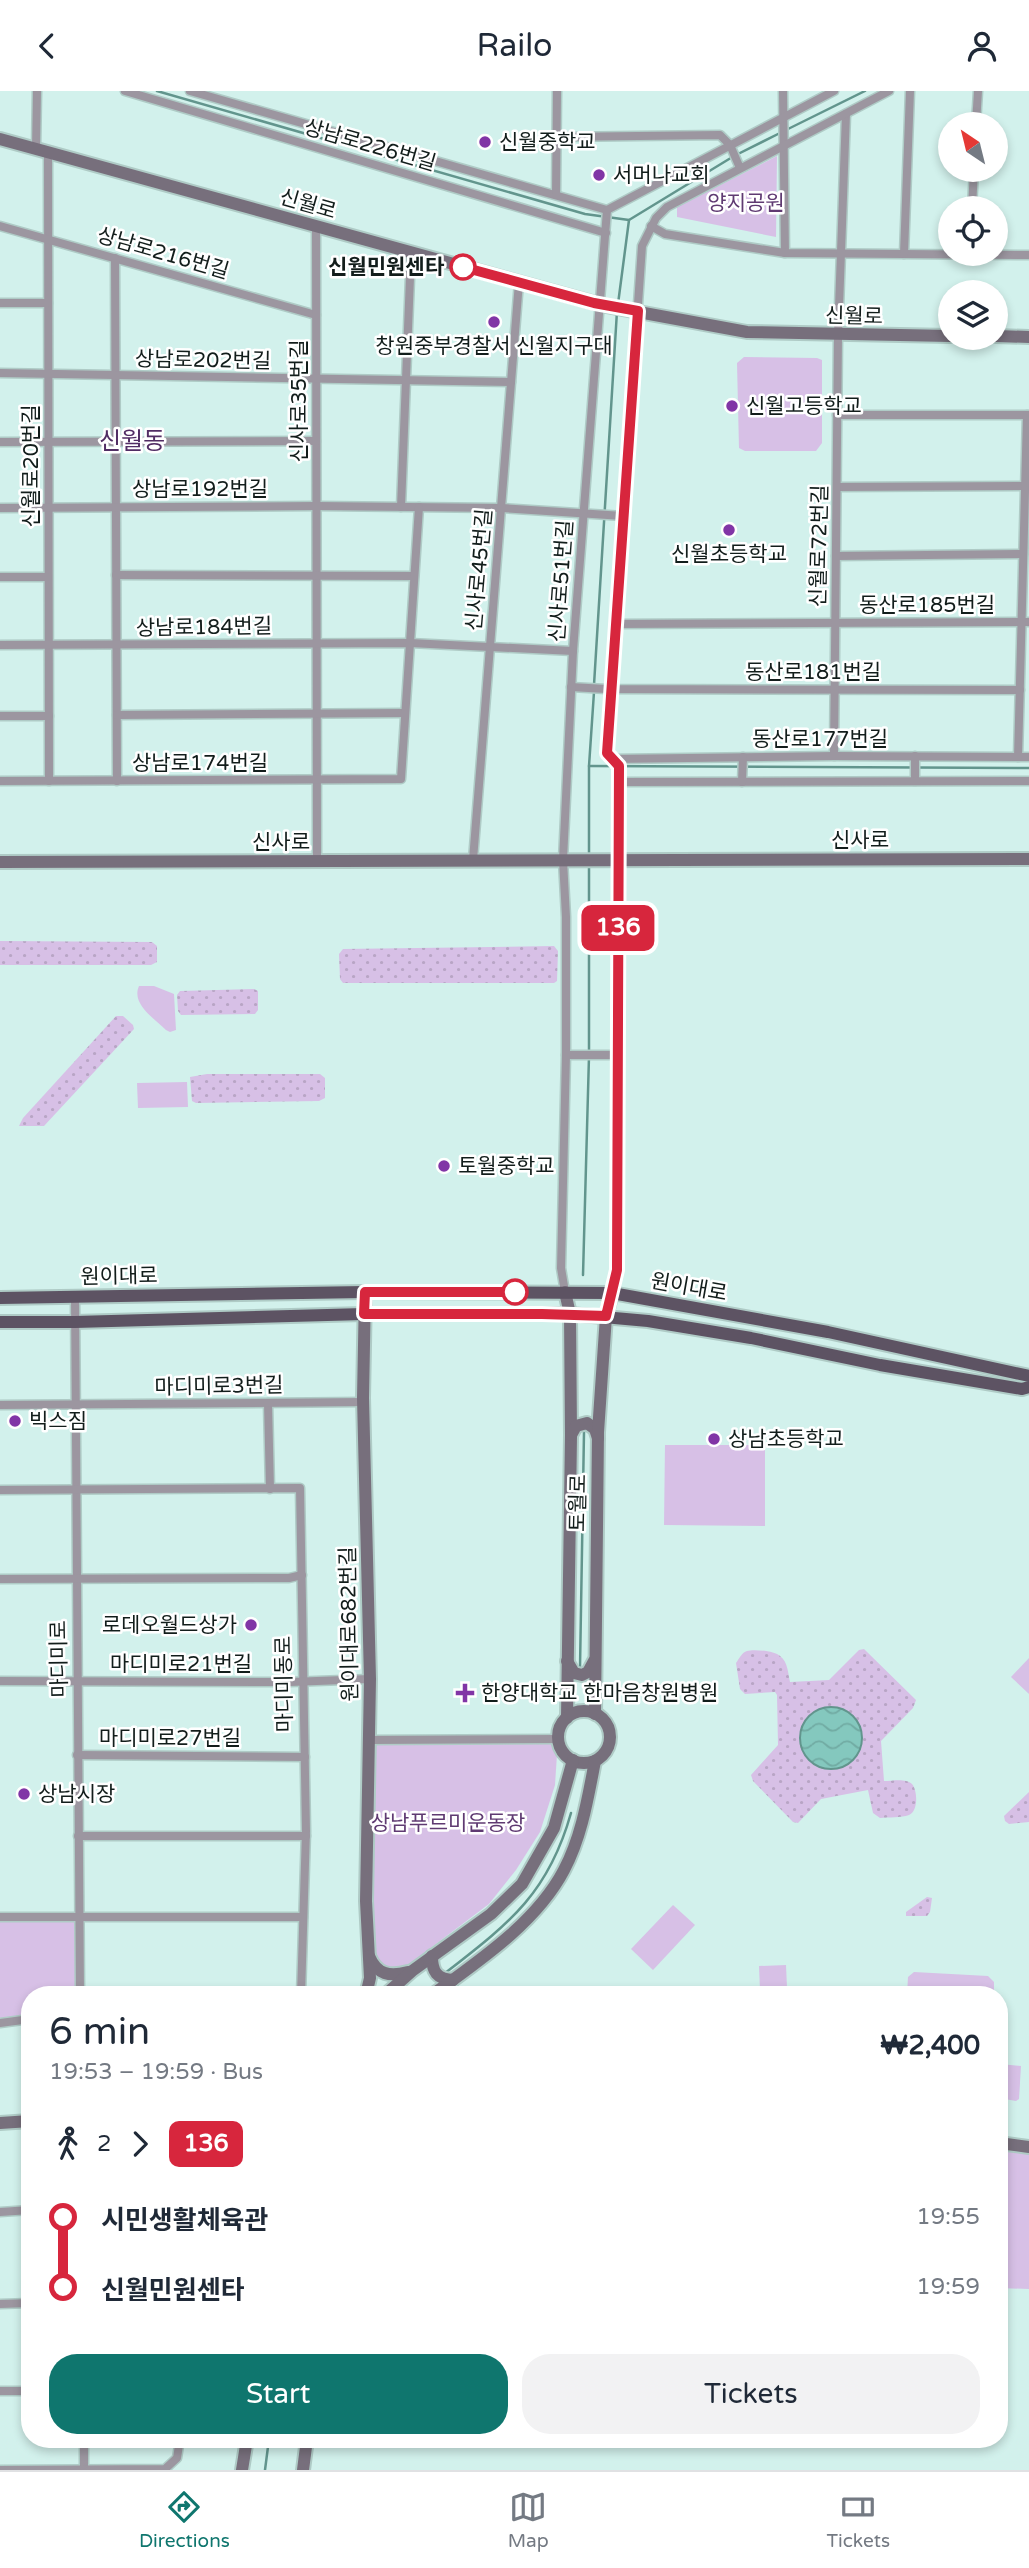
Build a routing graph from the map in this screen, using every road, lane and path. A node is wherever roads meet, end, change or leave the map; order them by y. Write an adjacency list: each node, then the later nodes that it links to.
1 (37, 91): 17 (street, 신월로20번길)
2 (125, 91): 24 (street, 상남로226번길)
3 (190, 91): 19 (street)
4 (557, 91): 13 (street)
5 (783, 91): 12 (street)
6 (834, 91): 12 (street)
7 (889, 91): 11 (street)
8 (909, 91): 29 (street)
9 (978, 91): 10 (street)
10 (977, 112)
11 (846, 114): 15 (street); 28 (street, 신월로72번길)
12 (783, 120): 15 (street); 16 (street)
13 (556, 137): 16 (street); 19 (street)
14 (0, 139): 17 (street, 신월로)
15 (784, 142): 18 (street); 27 (street)
16 (731, 147): 18 (street); 20 (street)
17 (42, 150): 22 (street, 신월로); 25 (street, 신월로20번길)
18 (739, 166): 23 (street)
19 (556, 195): 20 (street)
20 (607, 211): 24 (street, 신사로51번길)
21 (0, 226): 25 (street, 상남로216번길)
22 (316, 226): 26 (street, 신월로); 39 (street, 신사로35번길)
23 (651, 226): 27 (street); 38 (street)
24 (606, 228): 37 (street, 신사로51번길)
25 (48, 239): 33 (street, 상남로216번길); 36 (street, 신월로20번길)
26 (411, 252): 34 (street, 신월로); 48 (street)
27 (785, 253): 28 (street)
28 (841, 254): 29 (street); 40 (street, 신월로72번길)
29 (904, 254): 30 (street)
30 (938, 254)
31 (1008, 255): 32 (street)
32 (1029, 255)
33 (115, 258): 39 (street, 상남로216번길); 46 (street)
34 (519, 282): 37 (street, 신월로); 49 (street, 신사로45번길)
35 (0, 303): 36 (street)
36 (48, 303): 45 (street, 신월로20번길)
37 (603, 305): 38 (street, 신월로); 65 (street, 신사로51번길)
38 (636, 311): 40 (street, 신월로); 66 (street)
39 (316, 315): 47 (street, 신사로35번길)
40 (838, 335): 41 (street, 신월로); 50 (street, 신월로72번길)
41 (938, 336)
42 (1008, 336): 43 (street)
43 (1029, 337)
44 (0, 373): 45 (street, 상남로202번길)
45 (48, 373): 46 (street, 상남로202번길); 55 (street, 신월로20번길)
46 (116, 376): 47 (street, 상남로202번길); 52 (street)
47 (316, 379): 48 (street, 상남로202번길); 53 (street, 신사로35번길)
48 (406, 380): 49 (street, 상남로202번길); 60 (street)
49 (511, 382): 63 (street, 신사로45번길)
50 (837, 415): 51 (street); 57 (street, 신월로72번길)
51 (1028, 415): 56 (street)
52 (116, 440): 53 (street); 55 (street); 59 (street)
53 (316, 441): 58 (street, 신사로35번길)
54 (0, 442): 55 (street)
55 (49, 442): 64 (street, 신월로20번길)
56 (1025, 486): 57 (street); 67 (street)
57 (837, 487): 68 (street, 신월로72번길)
58 (317, 506): 59 (street, 상남로192번길); 60 (street, 상남로192번길); 70 (street, 신사로35번길)
59 (116, 507): 64 (street, 상남로192번길); 69 (street)
60 (401, 507): 61 (street, 상남로192번길)
61 (419, 507): 63 (street, 상남로192번길); 71 (street)
62 (0, 508): 64 (street, 상남로192번길)
63 (502, 508): 65 (street, 상남로192번길); 82 (street, 신사로45번길)
64 (49, 509): 73 (street, 신월로20번길)
65 (586, 514): 66 (street, 상남로192번길); 83 (street, 신사로51번길)
66 (621, 516): 76 (street)
67 (1023, 554): 68 (street); 74 (street)
68 (836, 556): 75 (street, 신월로72번길)
69 (116, 575): 70 (street); 81 (street)
70 (318, 576): 71 (street); 77 (street, 신사로35번길)
71 (414, 576): 78 (street)
72 (0, 577): 73 (street)
73 (48, 577): 80 (street, 신월로20번길)
74 (1025, 622): 75 (street, 동산로185번길); 87 (street)
75 (836, 623): 76 (street, 동산로185번길); 86 (street, 신월로72번길)
76 (615, 624): 85 (street)
77 (317, 643): 78 (street, 상남로184번길); 81 (street, 상남로184번길); 88 (street, 신사로35번길)
78 (410, 643): 82 (street, 상남로184번길); 89 (street)
79 (0, 645): 80 (street, 상남로184번길)
80 (50, 646): 81 (street, 상남로184번길); 92 (street, 신월로20번길)
81 (118, 646): 90 (street)
82 (490, 646): 83 (street, 상남로184번길); 108 (street, 신사로45번길)
83 (573, 651): 84 (street, 신사로51번길)
84 (574, 687): 85 (street, 동산로181번길); 109 (street, 신사로51번길)
85 (609, 689): 86 (street, 동산로181번길); 98 (street)
86 (835, 689): 87 (street, 동산로181번길); 93 (street, 신월로72번길)
87 (1020, 689): 94 (street)
88 (317, 713): 89 (street); 90 (street); 99 (street, 신사로35번길)
89 (405, 713): 99 (street, 상남로174번길)
90 (117, 715): 105 (street)
91 (0, 716): 92 (street)
92 (49, 716): 104 (street, 신월로20번길)
93 (834, 756): 96 (street, 동산로177번길); 97 (street, 동산로177번길)
94 (1018, 757): 95 (street, 동산로177번길); 97 (street, 동산로177번길)
95 (1029, 757)
96 (742, 759): 98 (street, 동산로177번길); 101 (street)
97 (915, 759): 102 (street)
98 (615, 762): 100 (street)
99 (317, 780): 105 (street, 상남로174번길); 111 (street, 신사로35번길)
100 (619, 780): 101 (street); 110 (street)
101 (742, 780): 102 (street)
102 (915, 780): 106 (street)
103 (0, 781): 104 (street, 상남로174번길)
104 (49, 781): 105 (street, 상남로174번길)
105 (117, 781)
106 (1029, 781)
107 (1029, 859): 110 (street, 신사로)
108 (473, 860): 109 (street, 신사로); 111 (street, 신사로)
109 (563, 860): 110 (street, 신사로); 113 (street, 신사로51번길)
110 (612, 860): 114 (street)
111 (317, 861): 112 (street, 신사로)
112 (0, 862)
113 (566, 1055): 114 (street); 116 (street, 신사로51번길)
114 (619, 1055): 117 (street)
115 (365, 1292): 116 (main road, 원이대로); 118 (main road, 원이대로); 120 (street, 원이대로682번길)
116 (565, 1292): 117 (main road, 원이대로); 121 (street, 토월로)
117 (612, 1293): 122 (street, 토월로); 125 (main road, 원이대로)
118 (75, 1296): 119 (main road, 원이대로); 124 (street, 마디미로)
119 (0, 1298)
120 (364, 1314): 121 (main road, 원이대로); 124 (main road, 원이대로); 127 (street, 원이대로682번길)
121 (570, 1314): 122 (main road, 원이대로); 131 (street, 토월로)
122 (606, 1316): 126 (main road, 원이대로); 132 (street, 토월로)
123 (0, 1322): 124 (main road, 원이대로)
124 (75, 1322): 130 (street, 마디미로)
125 (1029, 1376)
126 (1029, 1387)
127 (363, 1402): 128 (street, 마디미로3번길); 141 (street, 원이대로682번길)
128 (268, 1403): 130 (street, 마디미로3번길); 133 (street)
129 (0, 1405): 130 (street, 마디미로3번길)
130 (74, 1405): 135 (street, 마디미로)
131 (571, 1435): 132 (street); 140 (street, 토월로)
132 (598, 1439): 139 (street, 토월로)
133 (270, 1489): 135 (street); 136 (street, 마디미동로)
134 (0, 1490): 135 (street)
135 (75, 1490): 138 (street, 마디미로)
136 (302, 1575): 138 (street); 144 (street, 마디미동로)
137 (0, 1579): 138 (street)
138 (76, 1580): 143 (street, 마디미로)
139 (596, 1658): 140 (street); 145 (street, 토월로)
140 (567, 1661): 146 (street, 토월로)
141 (370, 1679): 144 (street, 마디미로21번길); 148 (street, 원이대로682번길)
142 (0, 1681): 143 (street, 마디미로21번길)
143 (77, 1681): 144 (street, 마디미로21번길); 149 (street, 마디미로)
144 (302, 1681): 150 (street, 마디미동로)
145 (595, 1714): 146 (street); 152 (street)
146 (567, 1718): 147 (street)
147 (558, 1739): 148 (street); 151 (street)
148 (369, 1740): 161 (street, 원이대로682번길)
149 (77, 1755): 150 (street, 마디미로27번길); 155 (street, 마디미로)
150 (305, 1757): 156 (street, 마디미동로)
151 (573, 1760): 152 (street); 153 (street)
152 (595, 1761): 154 (street)
153 (561, 1809): 154 (street); 160 (street)
154 (584, 1815): 163 (street)
155 (78, 1836): 156 (street); 158 (street, 마디미로)
156 (306, 1836): 159 (street, 마디미동로)
157 (0, 1917): 158 (street)
158 (79, 1917): 159 (street); 164 (street, 마디미로)
159 (303, 1917): 165 (street, 마디미동로)
160 (432, 1956): 162 (street); 163 (street)
161 (369, 1961): 162 (street); 166 (street); 167 (street, 원이대로682번길)
162 (412, 1971): 168 (street)
163 (453, 1980): 169 (street)
164 (80, 1986)
165 (300, 1986)
166 (361, 1986)
167 (368, 1986)
168 (395, 1986)
169 (445, 1986)
170 (21, 2020): 171 (street)
171 (0, 2022)
172 (21, 2122): 173 (street)
173 (0, 2123)
174 (1008, 2144): 175 (street)
175 (1029, 2147)
176 (21, 2211): 177 (street)
177 (0, 2212)
178 (21, 2303): 179 (street)
179 (0, 2304)
180 (0, 2391): 181 (street)
181 (21, 2391)
182 (84, 2448): 186 (street)
183 (179, 2448): 186 (street)
184 (246, 2448): 188 (street)
185 (306, 2448): 189 (street)
186 (85, 2469): 187 (street)
187 (0, 2470)
188 (242, 2470)
189 (303, 2470)

